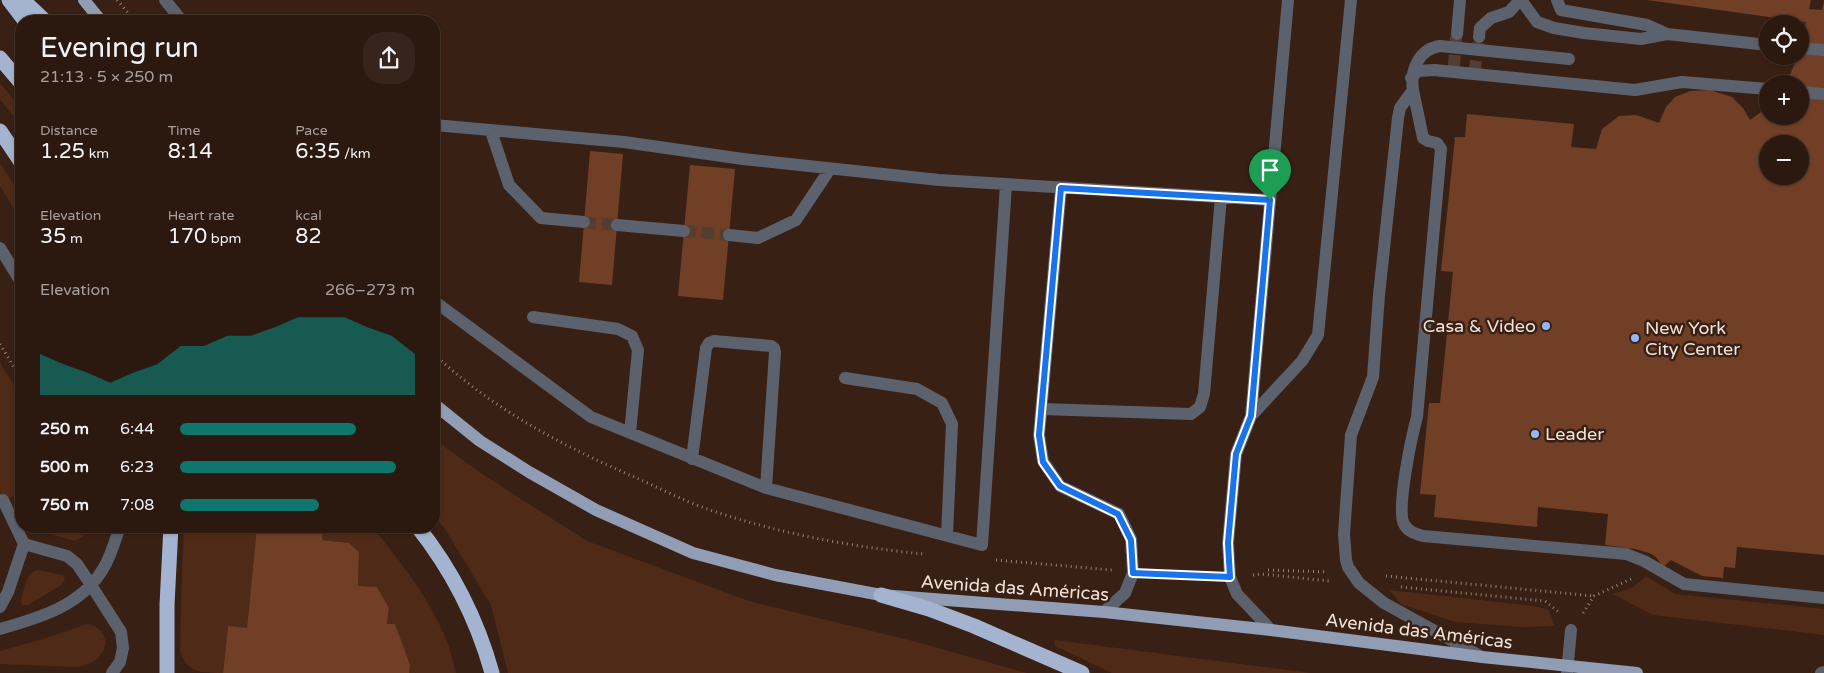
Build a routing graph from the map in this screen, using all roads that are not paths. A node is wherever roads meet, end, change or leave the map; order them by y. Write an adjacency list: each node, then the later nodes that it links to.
1 (9, 0): 10 (highway)
2 (23, 0): 11 (highway)
3 (84, 0): 12 (main road)
4 (166, 0): 13 (street)
5 (1288, 0): 35 (street)
6 (1350, 0): 47 (street)
7 (1460, 0): 14 (street)
8 (1520, 0): 15 (street); 16 (street)
9 (1557, 0): 15 (street)
10 (20, 15)
11 (39, 15)
12 (96, 15)
13 (177, 15)
14 (1457, 34)
15 (1667, 34): 17 (street)
16 (1479, 37)
17 (1759, 44)
18 (1809, 49): 19 (street)
19 (1824, 50)
20 (0, 58): 22 (highway)
21 (1569, 58): 23 (street)
22 (15, 76)
23 (1412, 84): 24 (street); 61 (street); 67 (street)
24 (1759, 89)
25 (1809, 93): 26 (street)
26 (1824, 94)
27 (440, 126): 29 (street)
28 (0, 131): 30 (highway)
29 (491, 131): 31 (street); 36 (street)
30 (15, 153)
31 (830, 169): 32 (street); 39 (street)
32 (1006, 185): 33 (street); 57 (street)
33 (1061, 188): 34 (street); 46 (street)
34 (1221, 197): 35 (street); 46 (street)
35 (1270, 200): 47 (street)
36 (584, 222)
37 (617, 225): 38 (street)
38 (684, 231)
39 (729, 235)
40 (0, 248): 41 (street)
41 (15, 272)
42 (440, 305): 48 (street)
43 (533, 317): 48 (street)
44 (845, 378): 57 (street)
45 (440, 409): 60 (main road, Avenida das Américas)
46 (1042, 409): 63 (street)
47 (1251, 416): 65 (street)
48 (630, 433): 49 (street)
49 (692, 459): 50 (street); 50 (street)
50 (766, 488): 57 (street)
51 (3, 500): 52 (street)
52 (15, 525)
53 (19, 533): 58 (street)
54 (118, 533): 59 (street)
55 (170, 533): 70 (highway)
56 (421, 533): 71 (highway)
57 (947, 535)
58 (24, 544): 59 (street); 62 (street)
59 (91, 584): 64 (street); 69 (street)
60 (881, 595): 63 (main road, Avenida das Américas); 72 (highway)
61 (1824, 598)
62 (0, 607)
63 (1104, 612): 65 (main road, Avenida das Américas)
64 (0, 629)
65 (1271, 630): 67 (main road, Avenida das Américas)
66 (1571, 630): 73 (street)
67 (1482, 657): 68 (main road, Avenida das Américas)
68 (1632, 672)
69 (112, 673)
70 (167, 673)
71 (492, 673)
72 (1082, 673)
73 (1567, 673)

